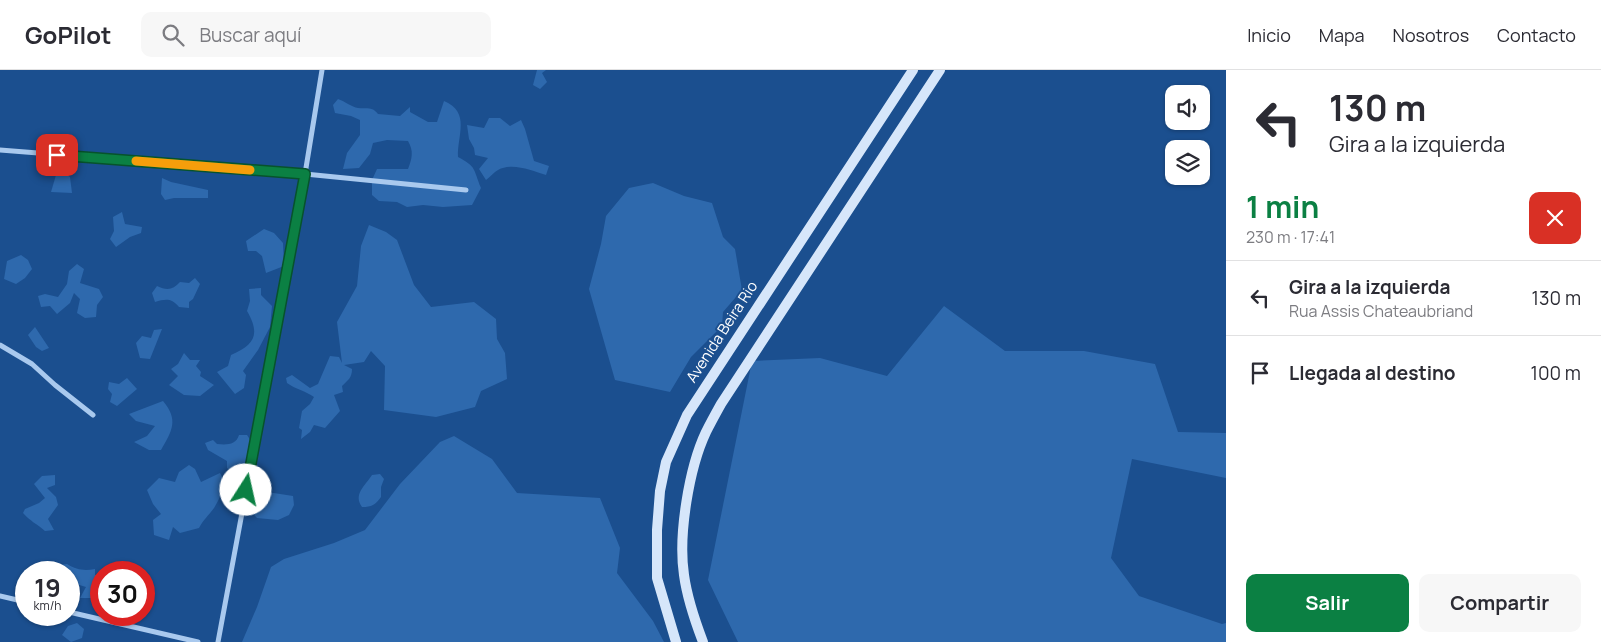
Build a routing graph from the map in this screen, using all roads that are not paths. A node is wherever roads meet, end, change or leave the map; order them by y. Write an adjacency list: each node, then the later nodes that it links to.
1 (322, 70): 5 (street)
2 (912, 70): 14 (main road, Avenida Beira Rio)
3 (940, 70): 15 (main road)
4 (0, 150): 5 (street)
5 (305, 174): 6 (street); 13 (street)
6 (466, 190)
7 (0, 345): 8 (street)
8 (94, 415)
9 (0, 596): 10 (street)
10 (15, 599)
11 (80, 615): 12 (street)
12 (198, 642)
13 (218, 642)
14 (676, 642)
15 (703, 642)

